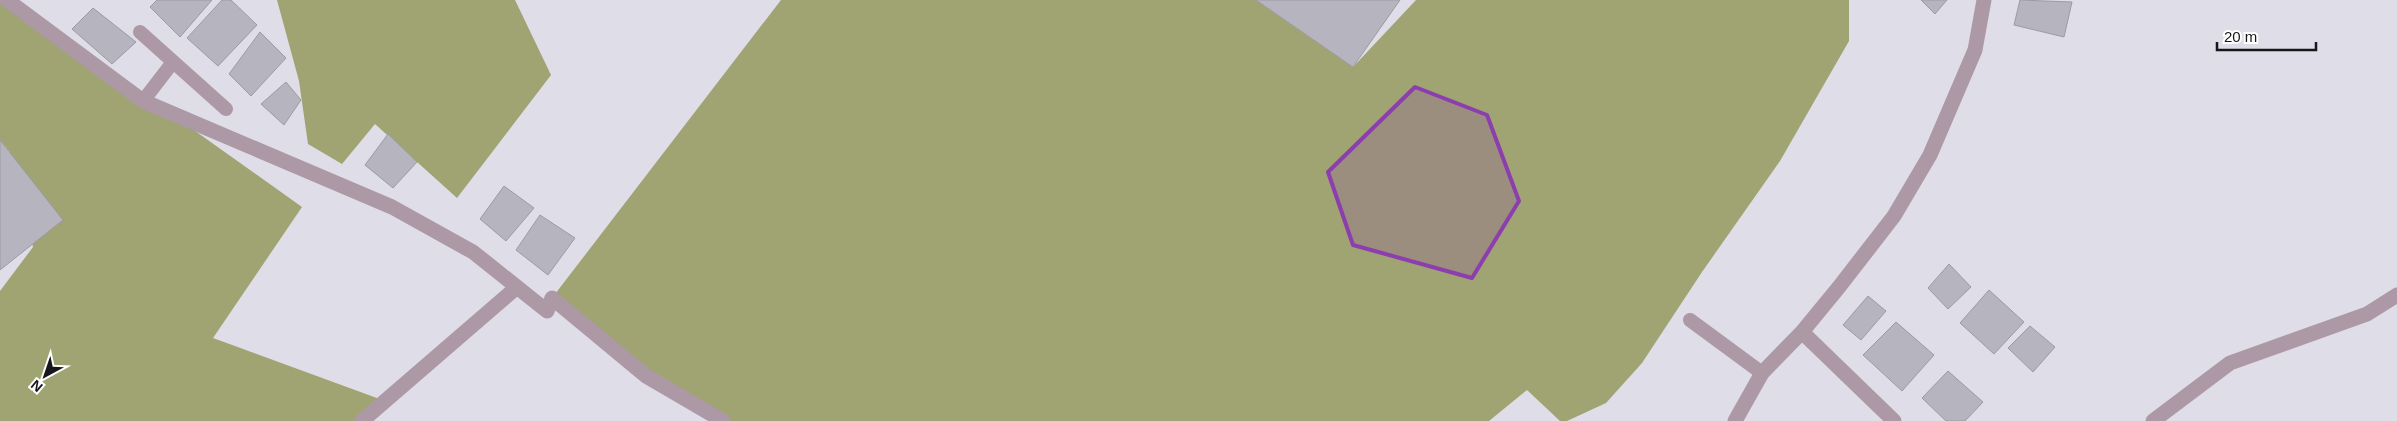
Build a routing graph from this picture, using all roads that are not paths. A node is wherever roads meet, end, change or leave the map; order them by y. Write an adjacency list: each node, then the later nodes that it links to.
1 (7, 0): 5 (street)
2 (1984, 0): 10 (street)
3 (140, 32): 4 (lane)
4 (173, 62): 5 (lane); 6 (lane)
5 (143, 101): 7 (street)
6 (226, 109)
7 (517, 287): 12 (street); 13 (street)
8 (2397, 295): 16 (street)
9 (1690, 320): 11 (lane)
10 (1802, 332): 11 (street); 15 (street)
11 (1762, 373): 14 (street)
12 (362, 421)
13 (723, 421)
14 (1735, 421)
15 (1894, 421)
16 (2153, 421)

